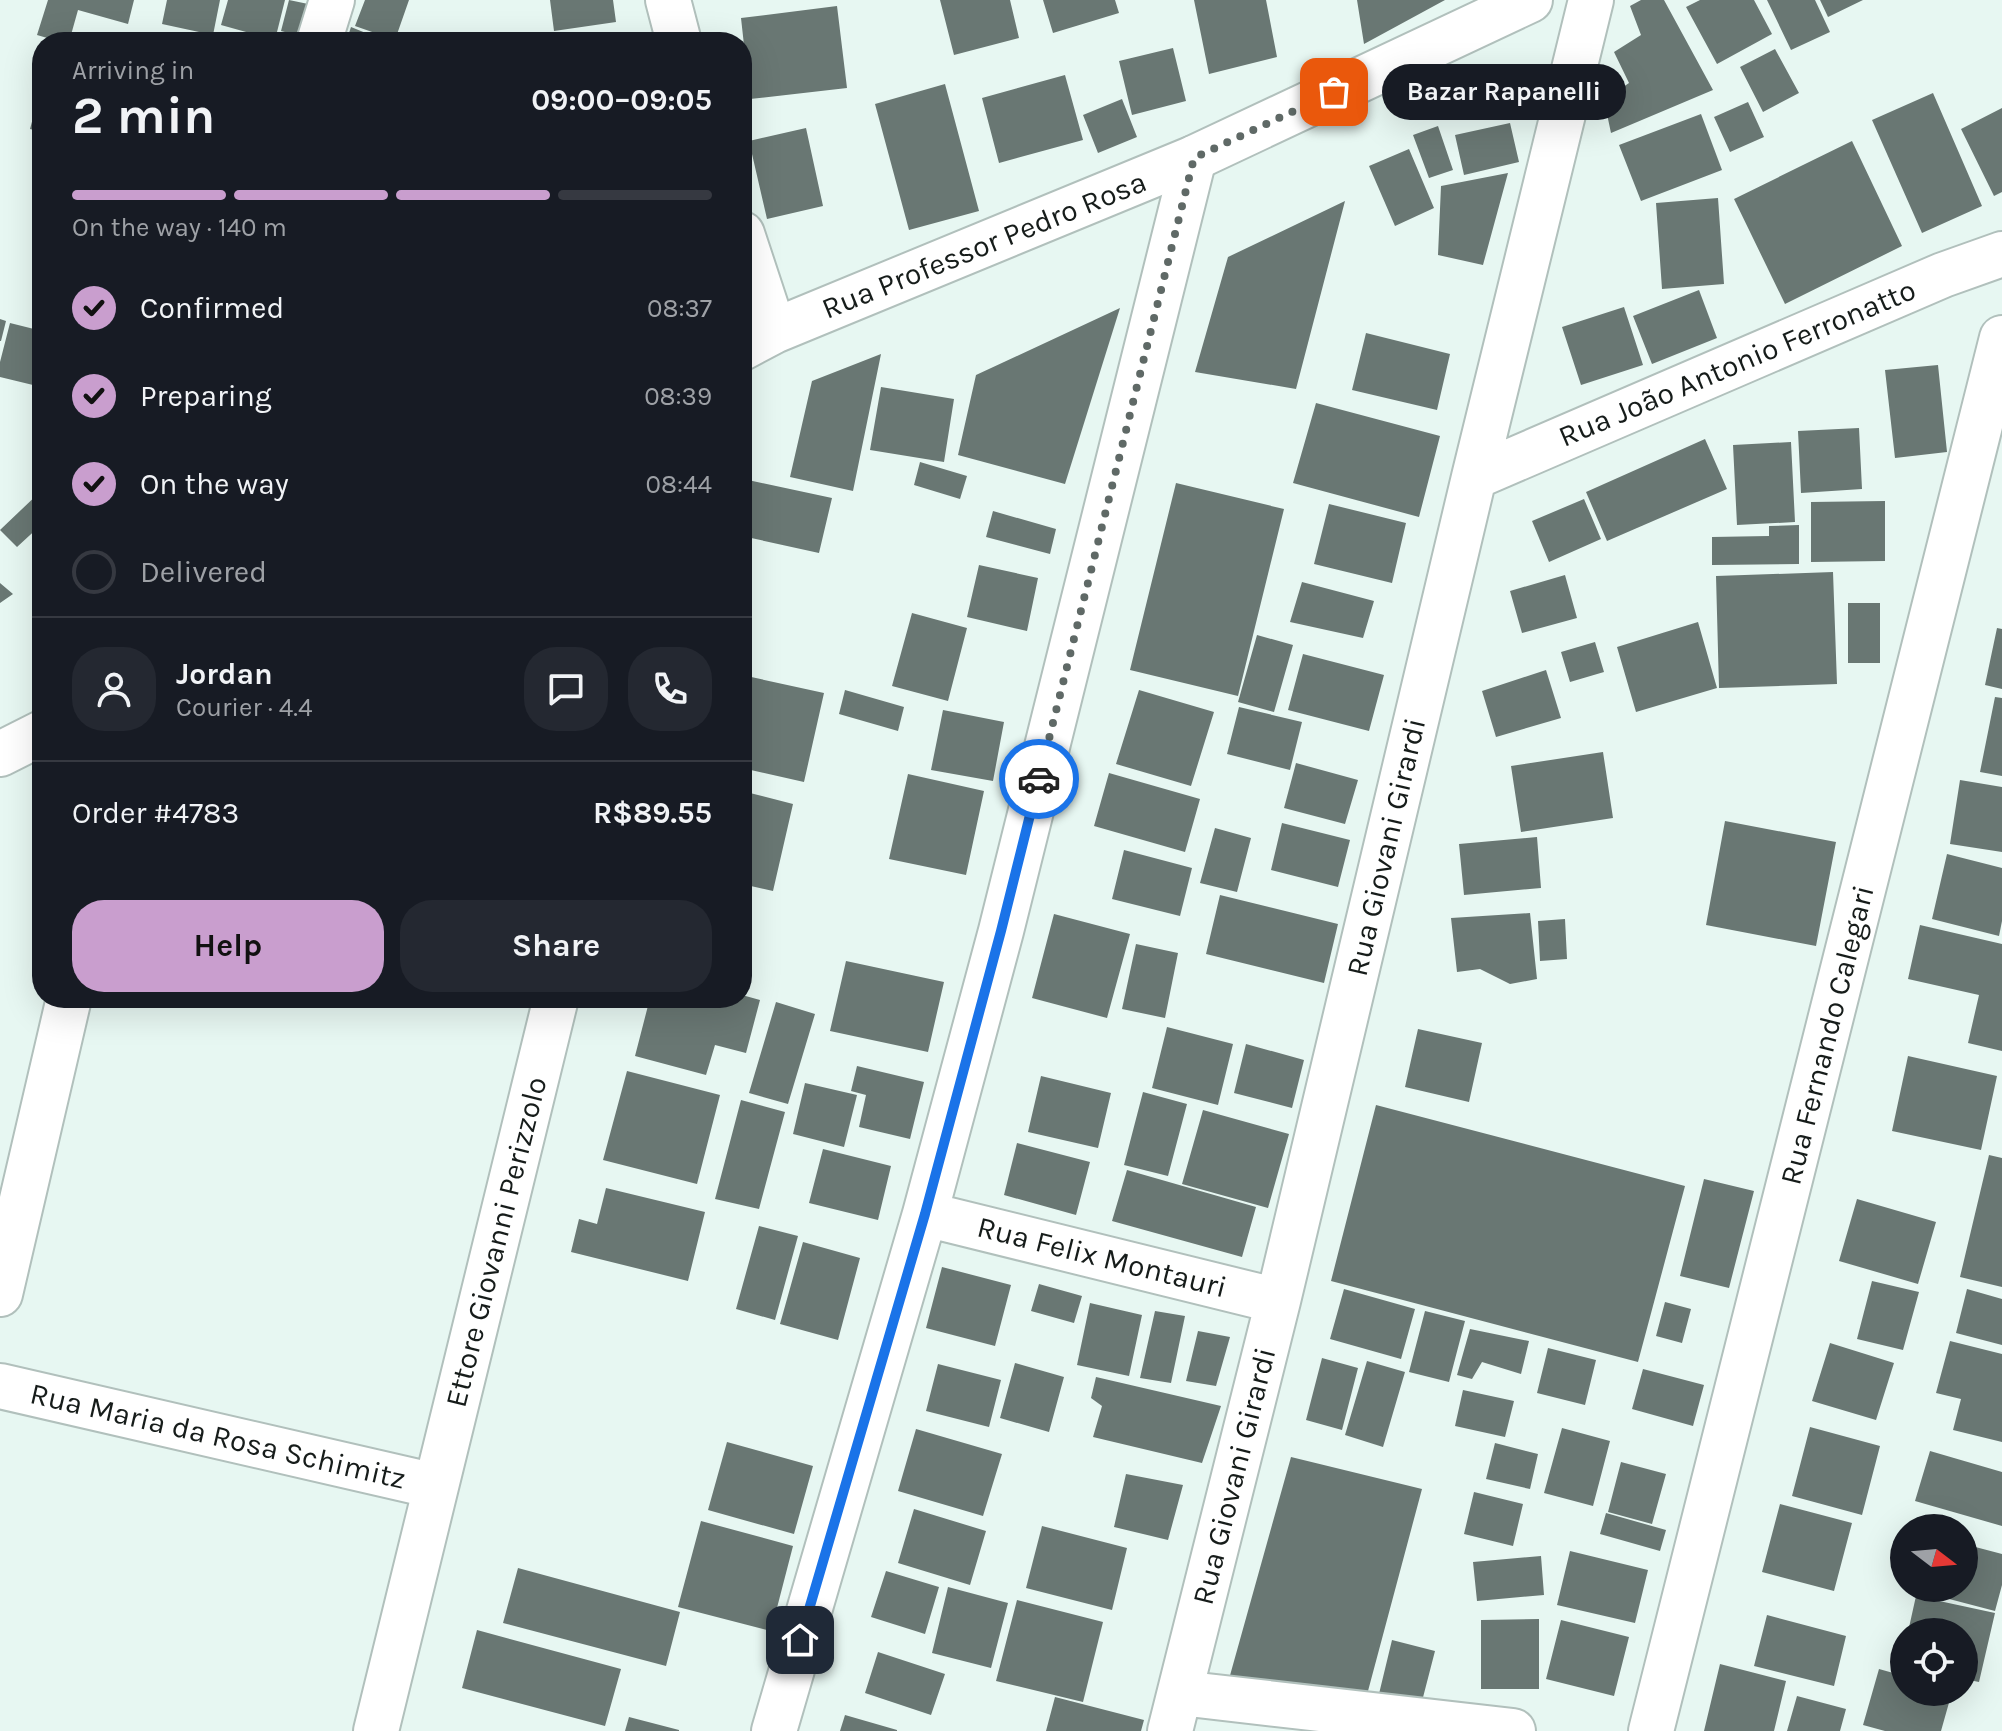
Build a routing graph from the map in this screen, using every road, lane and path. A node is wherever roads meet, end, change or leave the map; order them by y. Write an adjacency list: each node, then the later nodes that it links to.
1 (332, 0): 5 (street)
2 (668, 0): 6 (street)
3 (1530, 0): 7 (street, Rua Professor Pedro Rosa)
4 (1591, 0): 12 (street, Rua Giovani Girardi)
5 (322, 32)
6 (676, 32)
7 (1194, 158): 11 (street, Rua Professor Pedro Rosa); 17 (street)
8 (2002, 254): 12 (street, Rua João Antonio Ferronatto)
9 (752, 300): 11 (street)
10 (2002, 338): 26 (street, Rua Fernando Calegari)
11 (758, 340)
12 (1474, 477): 19 (street, Rua Giovani Girardi)
13 (32, 738): 14 (street)
14 (0, 754)
15 (67, 1008): 18 (street)
16 (554, 1008): 21 (street, Ettore Giovanni Perizzolo)
17 (925, 1214): 19 (street, Rua Felix Montauri); 24 (street)
18 (0, 1294)
19 (1278, 1301): 22 (street, Rua Giovani Girardi)
20 (0, 1386): 21 (street, Rua Maria da Rosa Schimitz)
21 (435, 1486): 23 (street, Ettore Giovanni Perizzolo)
22 (1175, 1712): 25 (street)
23 (376, 1731)
24 (774, 1731)
25 (1513, 1731)
26 (1651, 1731)

